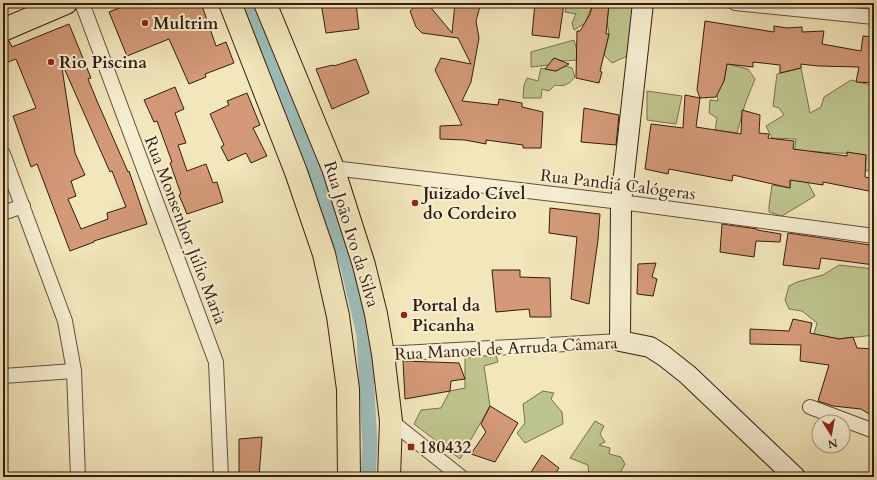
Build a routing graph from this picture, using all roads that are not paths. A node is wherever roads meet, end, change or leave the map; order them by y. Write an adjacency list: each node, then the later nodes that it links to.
1 (66, 3): 8 (main road)
2 (82, 3): 23 (street, Rua Monsenhor Júlio Maria)
3 (230, 3): 24 (main road, Rua João Ivo da Silva)
4 (265, 3): 10 (main road, Rua João Ivo da Silva)
5 (643, 3): 11 (main road)
6 (735, 3): 7 (street)
7 (874, 17)
8 (3, 30)
9 (3, 154): 12 (street)
10 (333, 168): 11 (street, Rua Pandiá Calógeras); 16 (main road, Rua João Ivo da Silva)
11 (621, 202): 14 (street, Rua Pandiá Calógeras); 15 (main road)
12 (23, 206): 13 (street); 17 (street)
13 (3, 213)
14 (874, 236)
15 (620, 341): 16 (street, Rua Manoel de Arruda Câmara); 27 (main road, Rua Manoel de Arruda Câmara)
16 (383, 354): 20 (main road, Rua João Ivo da Silva)
17 (74, 371): 18 (street); 22 (street)
18 (3, 376)
19 (810, 408): 21 (street)
20 (391, 421): 25 (main road, Rua João Ivo da Silva); 26 (street)
21 (874, 431)
22 (78, 477)
23 (221, 477)
24 (349, 477)
25 (389, 477)
26 (461, 477)
27 (795, 477)

